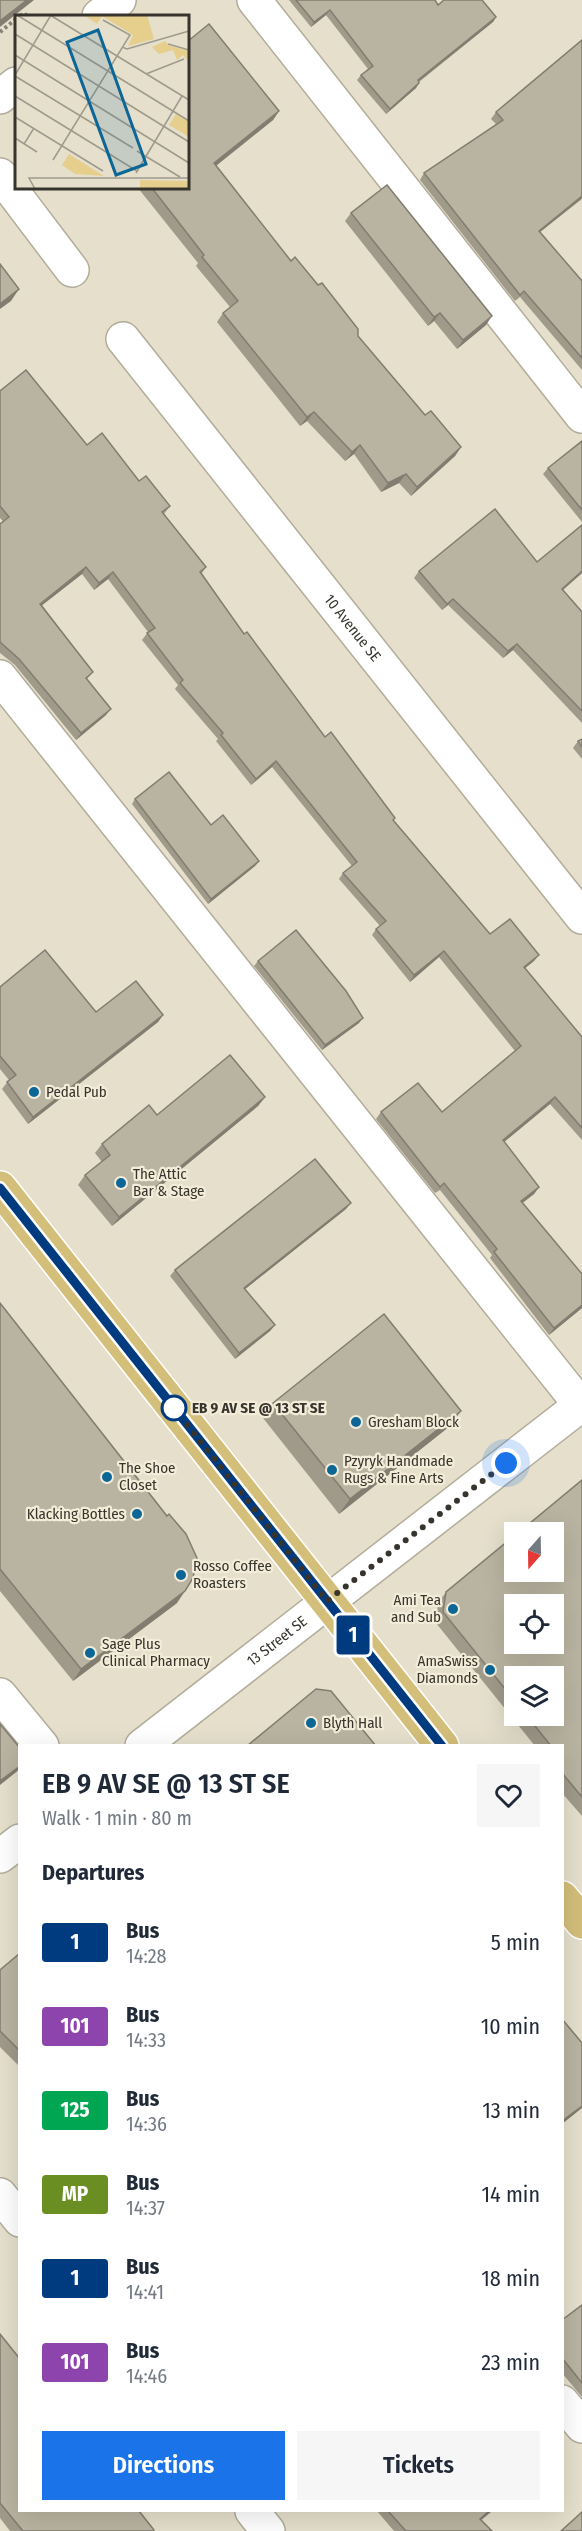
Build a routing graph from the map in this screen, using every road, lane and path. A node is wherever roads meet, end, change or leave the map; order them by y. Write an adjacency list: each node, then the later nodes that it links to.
1 (119, 0): 3 (street)
2 (254, 0): 11 (street)
3 (100, 15)
4 (15, 20): 5 (path)
5 (0, 32)
6 (15, 85): 7 (street)
7 (0, 98)
8 (0, 174): 9 (street)
9 (72, 270)
10 (123, 339): 13 (street, 10 Avenue SE)
11 (582, 416)
12 (0, 676): 15 (street)
13 (582, 918)
14 (0, 1188): 16 (main road)
15 (582, 1405): 16 (street, 13 Street SE)
16 (327, 1601): 19 (street, 13 Street SE); 20 (main road)
17 (0, 1695): 18 (street)
18 (40, 1744)
19 (145, 1744)
20 (440, 1744)
21 (18, 1842): 22 (street)
22 (0, 1856)
23 (564, 1900): 24 (main road)
24 (582, 1922)
25 (0, 2195): 26 (street)
26 (18, 2218)
27 (564, 2404): 28 (street)
28 (582, 2426)
29 (253, 2512): 30 (street)
30 (268, 2531)

